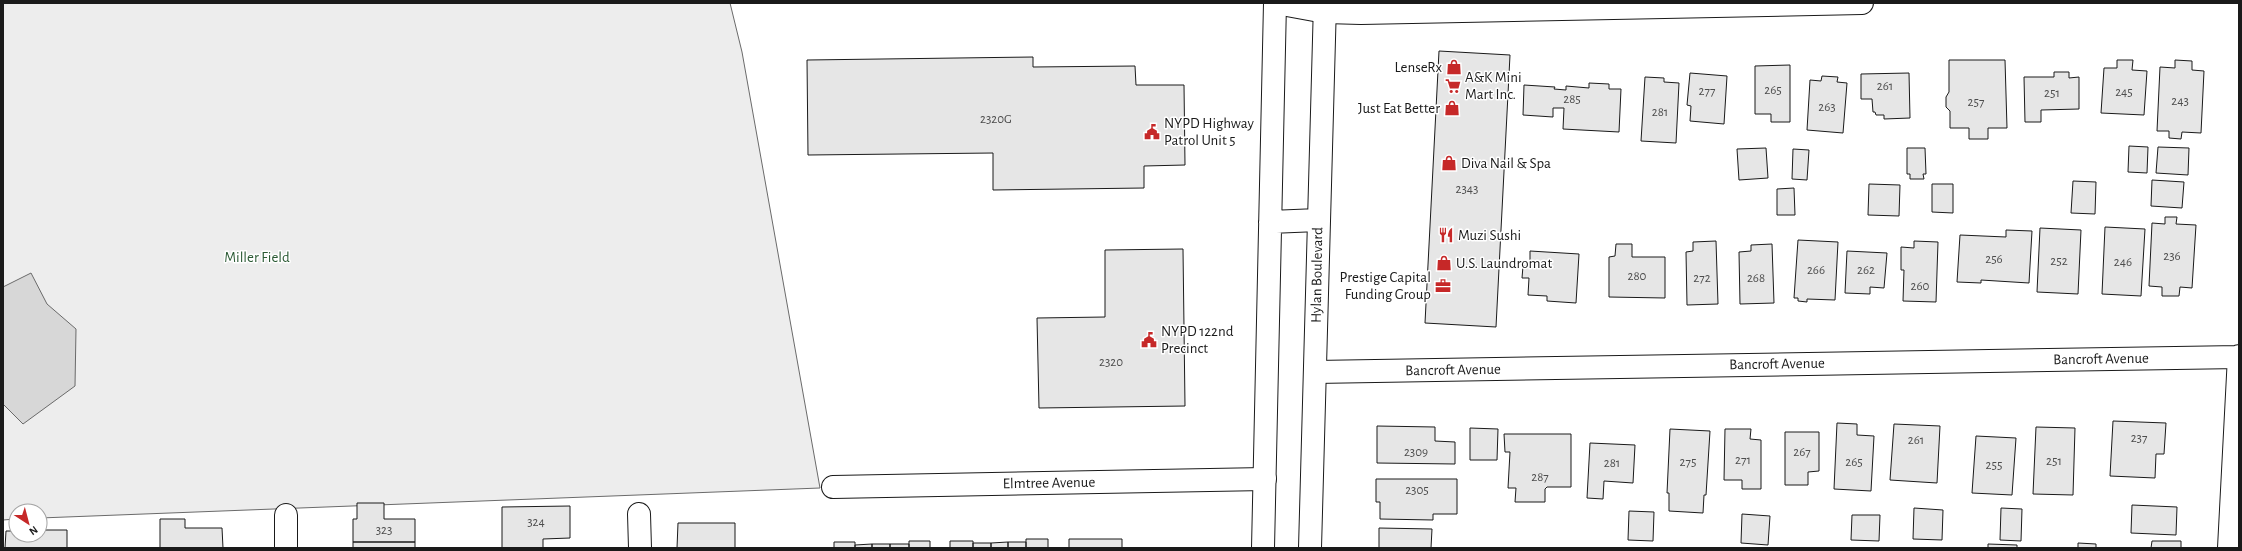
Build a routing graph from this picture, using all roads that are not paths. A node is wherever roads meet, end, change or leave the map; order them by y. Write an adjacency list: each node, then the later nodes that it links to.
1 (1276, 3): 3 (street); 5 (street)
2 (1862, 3): 3 (street)
3 (1325, 8): 4 (street, Hylan Boulevard)
4 (1318, 220): 5 (street); 7 (street, Hylan Boulevard)
5 (1270, 222): 8 (street)
6 (2239, 356): 7 (street, Bancroft Avenue); 16 (street)
7 (1315, 372): 15 (street, Hylan Boulevard)
8 (1264, 479): 9 (street, Elmtree Avenue); 14 (street)
9 (833, 487)
10 (639, 514): 13 (street)
11 (286, 515): 12 (street)
12 (286, 548)
13 (640, 548)
14 (1263, 548)
15 (1310, 548)
16 (2229, 548)

